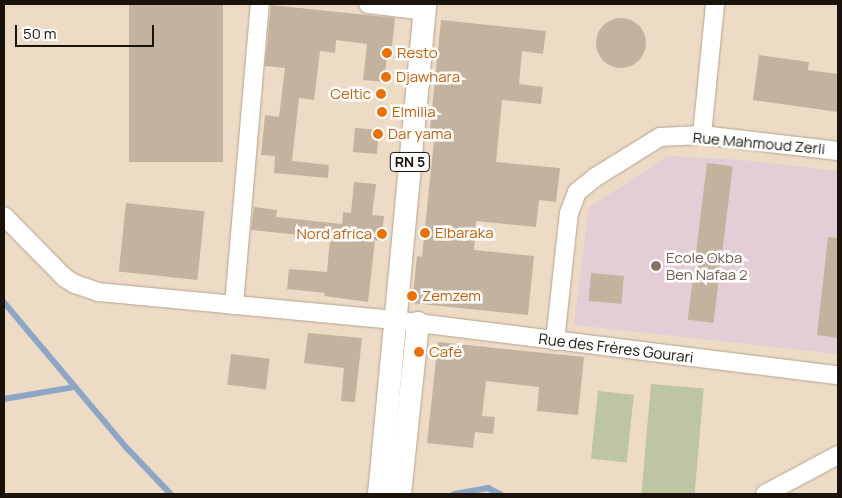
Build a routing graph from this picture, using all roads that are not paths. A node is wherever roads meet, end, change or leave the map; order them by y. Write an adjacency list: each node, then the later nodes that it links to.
1 (260, 4): 8 (street)
2 (368, 4): 4 (street)
3 (715, 4): 5 (street)
4 (425, 7): 9 (main road, RN 5)
5 (702, 136): 6 (street, Rue Mahmoud Zerli); 11 (street, Rue Mahmoud Zerli)
6 (838, 151)
7 (4, 216): 8 (street, Rue des Frères Gourari)
8 (234, 305): 9 (street, Rue des Frères Gourari)
9 (394, 320): 10 (street, Rue des Frères Gourari); 13 (main road, RN 5)
10 (418, 323): 11 (street, Rue des Frères Gourari); 13 (main road, RN 5)
11 (555, 341): 12 (street, Rue des Frères Gourari)
12 (838, 375)
13 (395, 441): 15 (main road, RN 5); 16 (main road, RN 5)
14 (838, 455): 17 (street)
15 (379, 494)
16 (400, 494)
17 (765, 494)

